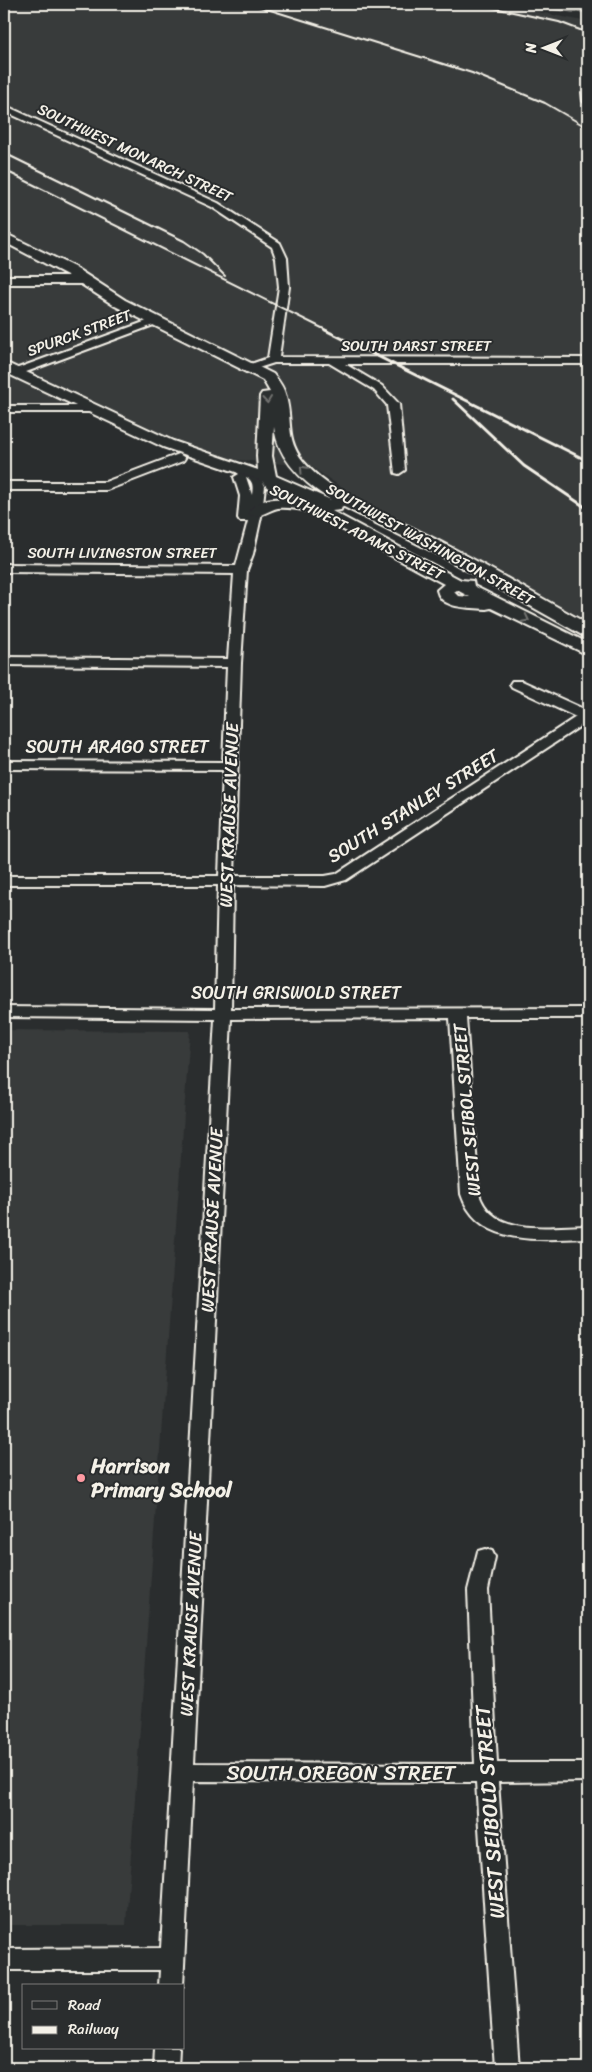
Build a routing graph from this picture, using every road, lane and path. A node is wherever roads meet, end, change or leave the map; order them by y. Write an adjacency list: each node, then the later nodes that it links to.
1 (4, 108): 6 (street, SOUTHWEST MONARCH STREET)
2 (4, 237): 4 (main road, SOUTHWEST WASHINGTON STREET)
3 (4, 280): 4 (main road)
4 (84, 280): 5 (main road, SOUTHWEST WASHINGTON STREET)
5 (155, 321): 9 (main road, SOUTHWEST WASHINGTON STREET); 10 (street, SPURCK STREET)
6 (273, 360): 7 (street, SOUTH DARST STREET); 9 (street, SOUTH DARST STREET)
7 (333, 360): 8 (street, SOUTH DARST STREET); 16 (street)
8 (588, 361)
9 (248, 368): 13 (main road, SOUTHWEST WASHINGTON STREET, one-way to 13); 25 (main road, SOUTHWEST WASHINGTON STREET, one-way to 9)
10 (9, 370): 12 (main road, SOUTHWEST ADAMS STREET)
11 (4, 409): 12 (street)
12 (87, 409): 14 (main road, SOUTHWEST ADAMS STREET); 15 (main road, SOUTHWEST ADAMS STREET)
13 (266, 451): 15 (main road); 17 (main road, SOUTHWEST WASHINGTON STREET)
14 (178, 458): 15 (main road, SOUTHWEST ADAMS STREET); 18 (street)
15 (237, 470): 17 (main road, SOUTHWEST ADAMS STREET); 22 (street)
16 (399, 470)
17 (263, 480): 19 (main road, SOUTHWEST ADAMS STREET); 20 (street, WEST KRAUSE AVENUE); 24 (main road, SOUTHWEST ADAMS STREET)
18 (4, 486)
19 (312, 507): 20 (main road); 23 (main road, SOUTHWEST ADAMS STREET)
20 (256, 512): 22 (street, WEST KRAUSE AVENUE)
21 (4, 568): 22 (street, SOUTH LIVINGSTON STREET)
22 (241, 570): 28 (street, WEST KRAUSE AVENUE)
23 (457, 584): 24 (main road); 26 (main road, one-way to 26)
24 (492, 586): 25 (main road, SOUTHWEST ADAMS STREET)
25 (588, 632)
26 (588, 650)
27 (4, 661): 28 (street)
28 (234, 663): 32 (street, WEST KRAUSE AVENUE)
29 (518, 684): 30 (street)
30 (587, 716): 34 (street, SOUTH STANLEY STREET)
31 (4, 765): 32 (street, SOUTH ARAGO STREET)
32 (230, 766): 34 (street, WEST KRAUSE AVENUE)
33 (4, 880): 34 (street, SOUTH STANLEY STREET)
34 (226, 881): 38 (street, WEST KRAUSE AVENUE)
35 (4, 1012): 38 (street, SOUTH GRISWOLD STREET)
36 (458, 1012): 37 (street, SOUTH GRISWOLD STREET); 38 (street, SOUTH GRISWOLD STREET); 39 (street, WEST SEIBOL STREET)
37 (588, 1013)
38 (224, 1014): 41 (street, WEST KRAUSE AVENUE)
39 (588, 1232)
40 (485, 1557): 43 (street, WEST SEIBOLD STREET)
41 (184, 1772): 43 (street, SOUTH OREGON STREET); 44 (street, WEST KRAUSE AVENUE)
42 (588, 1772): 43 (street, SOUTH OREGON STREET)
43 (486, 1774): 49 (street, WEST SEIBOLD STREET)
44 (172, 1959): 45 (street); 46 (street, WEST KRAUSE AVENUE)
45 (4, 1960)
46 (171, 1984)
47 (167, 2050): 48 (street)
48 (166, 2068)
49 (507, 2068)

